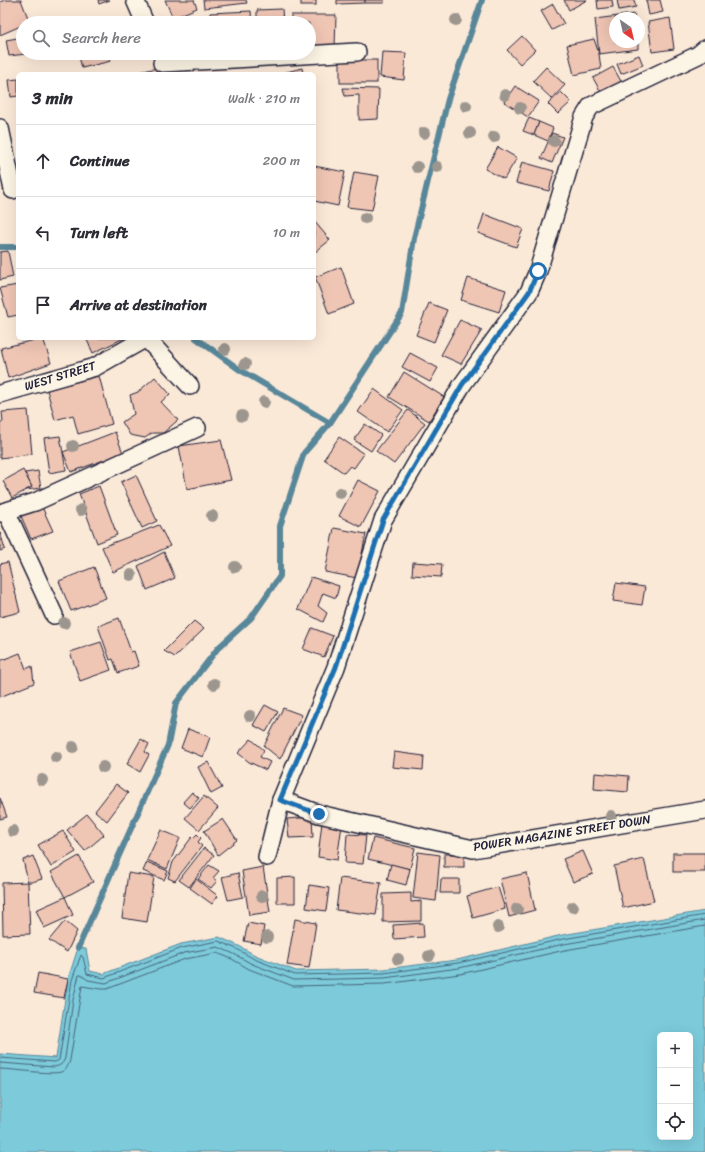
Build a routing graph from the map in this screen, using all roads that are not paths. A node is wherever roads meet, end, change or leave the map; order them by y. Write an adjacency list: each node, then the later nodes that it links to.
1 (135, 0): 2 (street)
2 (142, 16)
3 (705, 49): 17 (street)
4 (357, 52): 5 (street)
5 (316, 54)
6 (215, 60): 7 (street)
7 (162, 63)
8 (0, 128): 9 (street)
9 (13, 190)
10 (142, 340): 13 (street, WEST STREET)
11 (148, 340): 12 (street, WEST STREET)
12 (190, 386)
13 (0, 394)
14 (197, 428): 15 (street)
15 (3, 512): 16 (street)
16 (54, 615)
17 (280, 800): 18 (street, POWER MAGAZINE STREET DOWN); 19 (street)
18 (705, 810)
19 (267, 857)

